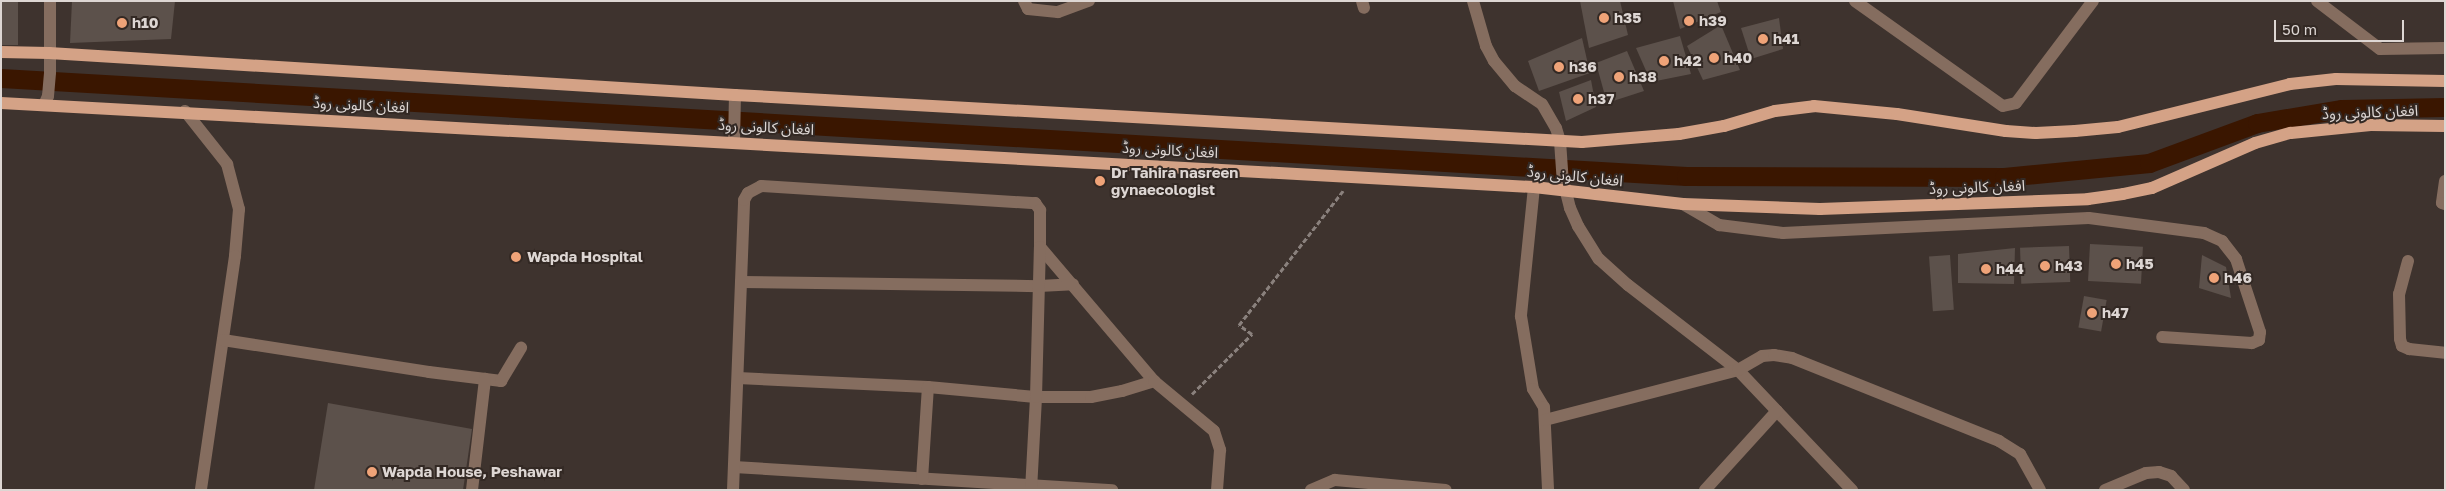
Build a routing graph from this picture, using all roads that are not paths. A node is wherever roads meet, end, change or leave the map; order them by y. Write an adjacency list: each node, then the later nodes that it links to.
1 (50, 1): 10 (street)
2 (1024, 1): 3 (street)
3 (1090, 1)
4 (1473, 1): 17 (street)
5 (1855, 1): 6 (street)
6 (2093, 1)
7 (2316, 1): 8 (street)
8 (2445, 48)
9 (1, 52): 10 (main road)
10 (49, 53): 12 (main road); 13 (street)
11 (2445, 81): 17 (main road)
12 (735, 95): 17 (main road); 18 (street)
13 (46, 101): 14 (main road, افغان کالونی روڈ); 15 (main road, افغان کالونی روڈ)
14 (1, 103)
15 (185, 111): 18 (main road, افغان کالونی روڈ); 30 (street)
16 (2445, 126): 22 (main road, افغان کالونی روڈ)
17 (1560, 141): 20 (street)
18 (734, 142): 21 (main road, افغان کالونی روڈ)
19 (2445, 182): 23 (street)
20 (1564, 185): 21 (main road, افغان کالونی روڈ); 22 (main road, افغان کالونی روڈ); 33 (street)
21 (1534, 187): 40 (street)
22 (1682, 204): 29 (street)
23 (2445, 204)
24 (1040, 247): 26 (street); 27 (street); 28 (street)
25 (2408, 261): 32 (street)
26 (741, 282): 28 (street); 34 (street)
27 (1073, 284): 28 (street); 36 (street)
28 (1039, 286): 38 (street)
29 (2162, 337)
30 (223, 340): 35 (street); 45 (street)
31 (522, 348): 35 (street)
32 (2445, 353)
33 (1738, 370): 39 (street); 40 (street); 55 (street)
34 (738, 378): 37 (street); 41 (street)
35 (485, 379): 46 (street)
36 (1154, 381): 38 (street); 49 (street)
37 (928, 387): 38 (street); 42 (street)
38 (1036, 397): 44 (street)
39 (1777, 411): 53 (street); 54 (street)
40 (1545, 420): 52 (street)
41 (734, 467): 42 (street); 47 (street)
42 (922, 478): 44 (street)
43 (1335, 485): 50 (street); 51 (street)
44 (1031, 487): 48 (street)
45 (201, 490)
46 (472, 490)
47 (733, 490)
48 (1112, 490)
49 (1217, 490)
50 (1311, 490)
51 (1446, 490)
52 (1548, 490)
53 (1705, 490)
54 (1852, 490)
55 (2040, 490)
56 (2105, 490): 57 (street)
57 (2184, 490)

